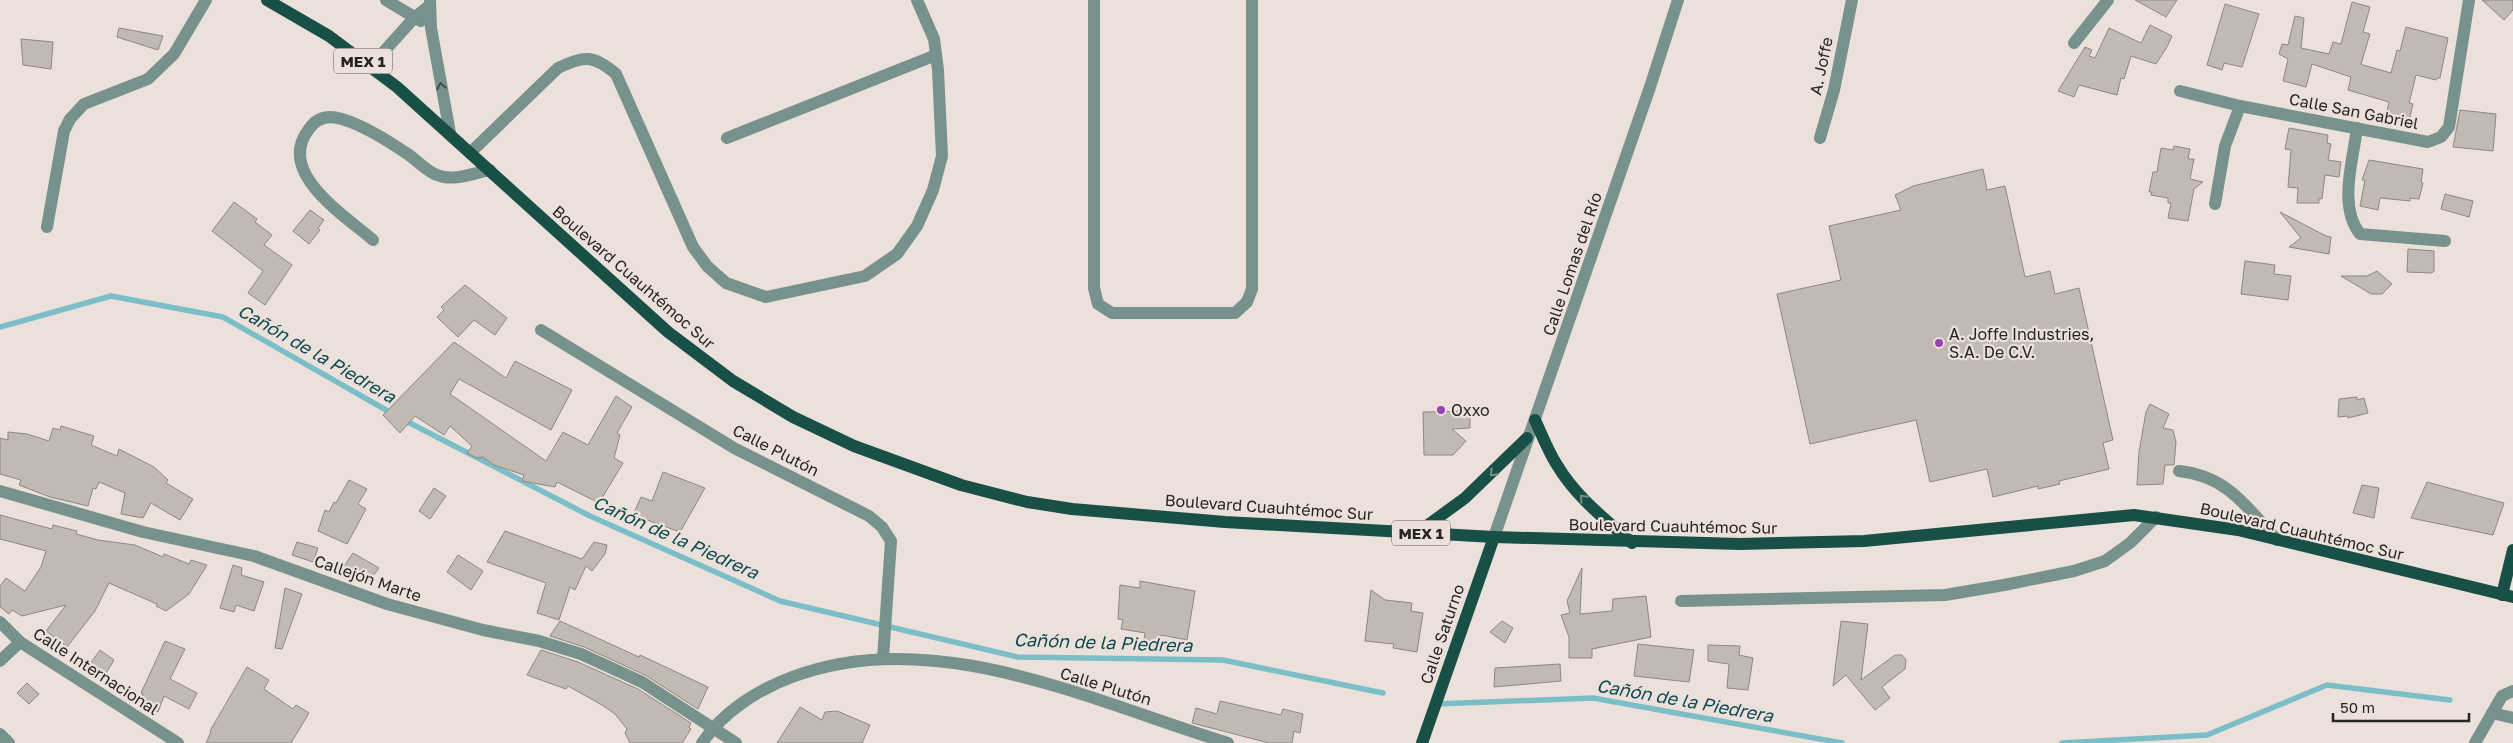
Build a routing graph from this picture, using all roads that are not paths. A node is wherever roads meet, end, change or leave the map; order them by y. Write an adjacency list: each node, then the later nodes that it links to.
1 (206, 0): 26 (street)
2 (267, 0): 16 (main road, Boulevard Cuauhtémoc Sur / MEX 1)
3 (386, 0): 12 (street)
4 (917, 0): 15 (street)
5 (1094, 0): 6 (street)
6 (1252, 0)
7 (1678, 0): 30 (street, Calle Lomas del Río)
8 (1852, 0): 22 (street, A. Joffe)
9 (2108, 0): 14 (street)
10 (2469, 0): 19 (street, Calle San Gabriel)
11 (429, 3): 12 (street); 13 (street)
12 (414, 18): 13 (street); 16 (street)
13 (431, 28): 20 (street, one-way to 13)
14 (2074, 43)
15 (936, 54): 21 (street); 23 (street)
16 (370, 66): 20 (main road, Boulevard Cuauhtémoc Sur / MEX 1)
17 (2180, 91): 18 (street, Calle San Gabriel)
18 (2240, 106): 19 (street, Calle San Gabriel); 25 (street)
19 (2357, 128): 28 (street)
20 (450, 134): 23 (main road, Boulevard Cuauhtémoc Sur / MEX 1)
21 (727, 138)
22 (1820, 138)
23 (471, 152): 24 (main road, Boulevard Cuauhtémoc Sur / MEX 1)
24 (490, 170): 27 (street); 35 (main road, Boulevard Cuauhtémoc Sur / MEX 1)
25 (2215, 204)
26 (47, 227)
27 (373, 240)
28 (2445, 241)
29 (541, 330): 44 (street, Calle Plutón)
30 (1534, 420): 31 (street, Calle Lomas del Río); 38 (main road, one-way to 30)
31 (1527, 438): 35 (main road, one-way to 35); 36 (street, Calle Lomas del Río)
32 (2178, 470): 37 (street)
33 (0, 491): 49 (street, Callejón Marte)
34 (2156, 517): 37 (main road, Boulevard Cuauhtémoc Sur / MEX 1); 38 (main road, Boulevard Cuauhtémoc Sur / MEX 1); 41 (street)
35 (1417, 532): 36 (main road, Boulevard Cuauhtémoc Sur / MEX 1)
36 (1494, 537): 38 (main road, Boulevard Cuauhtémoc Sur / MEX 1); 56 (main road, Calle Saturno)
37 (2277, 540): 40 (main road, Boulevard Cuauhtémoc Sur / MEX 1)
38 (1632, 543)
39 (2513, 550): 40 (main road)
40 (2508, 596)
41 (1681, 601)
42 (0, 622): 43 (street, Calle Internacional)
43 (20, 642): 45 (street); 52 (street, Calle Internacional)
44 (883, 658): 49 (street, Calle Plutón); 55 (street, Calle Plutón)
45 (0, 661)
46 (2513, 691): 47 (street)
47 (2492, 713): 48 (street); 57 (street)
48 (2513, 718)
49 (712, 728): 53 (street, Calle Plutón); 54 (street, Callejón Marte)
50 (0, 734): 51 (street)
51 (9, 743)
52 (178, 743)
53 (702, 743)
54 (736, 743)
55 (1228, 743)
56 (1422, 743)
57 (2475, 743)

